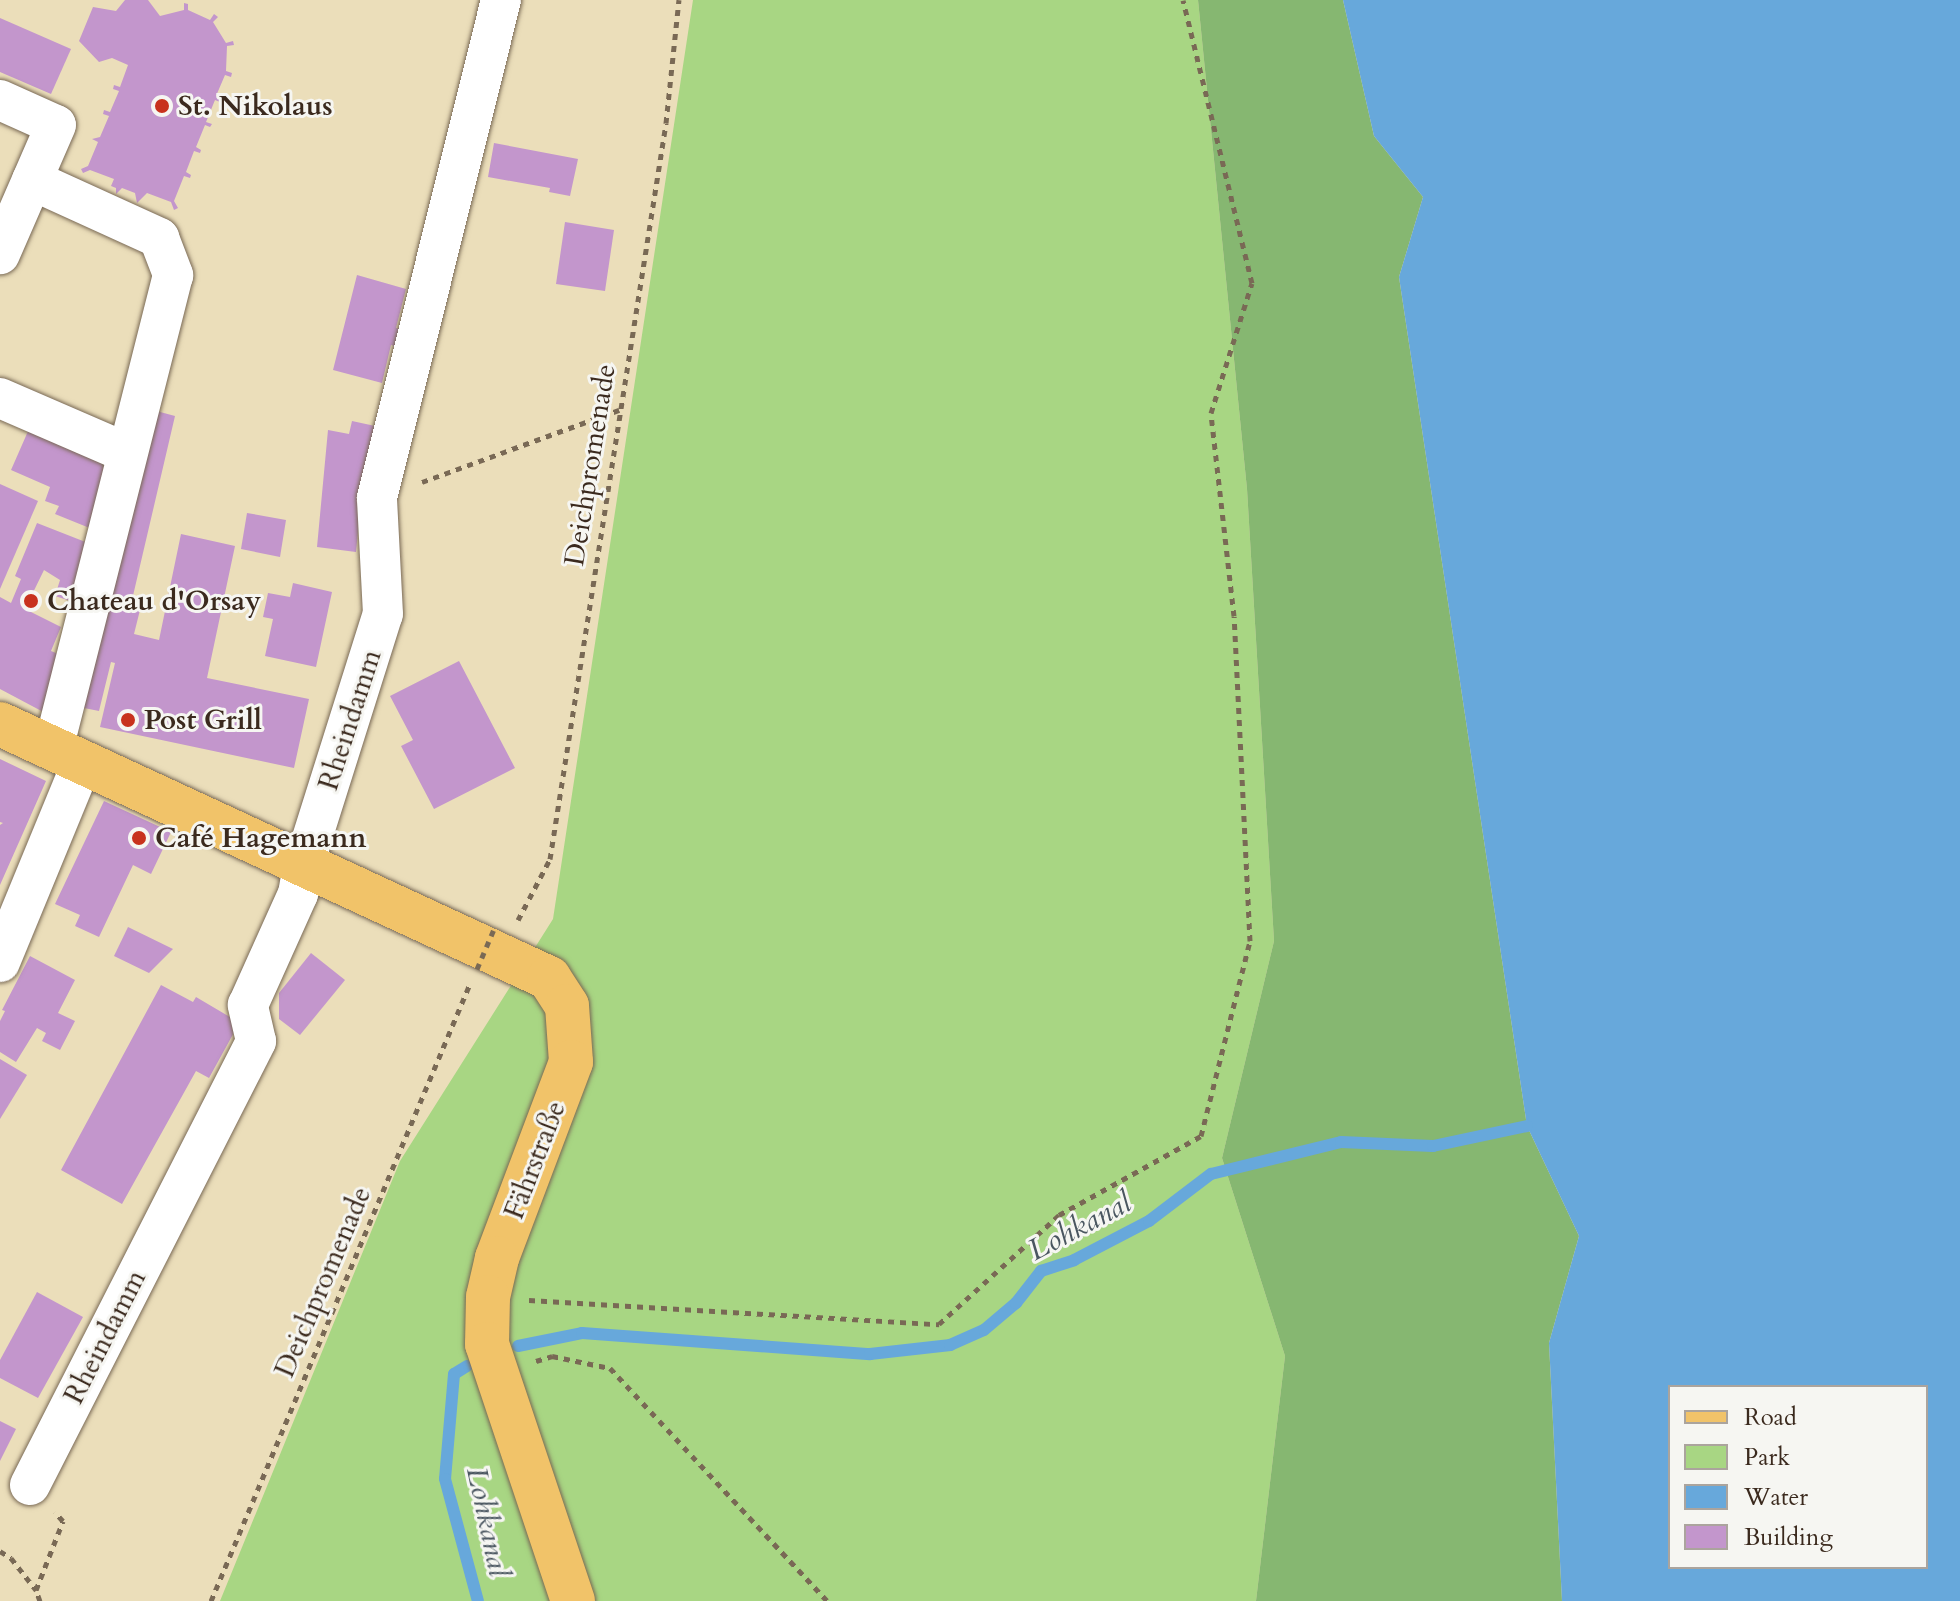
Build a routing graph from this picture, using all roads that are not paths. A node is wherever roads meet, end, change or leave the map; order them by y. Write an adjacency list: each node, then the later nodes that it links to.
1 (501, 0): 9 (street, Rheindamm)
2 (0, 100): 3 (street)
3 (32, 180): 4 (street); 6 (street)
4 (0, 254)
5 (0, 398): 6 (street)
6 (125, 452): 8 (street)
7 (0, 724): 8 (main road)
8 (67, 756): 9 (main road, Fährstraße); 10 (street)
9 (303, 867): 11 (street, Rheindamm); 12 (main road, Fährstraße)
10 (0, 962)
11 (30, 1485)
12 (573, 1601)

